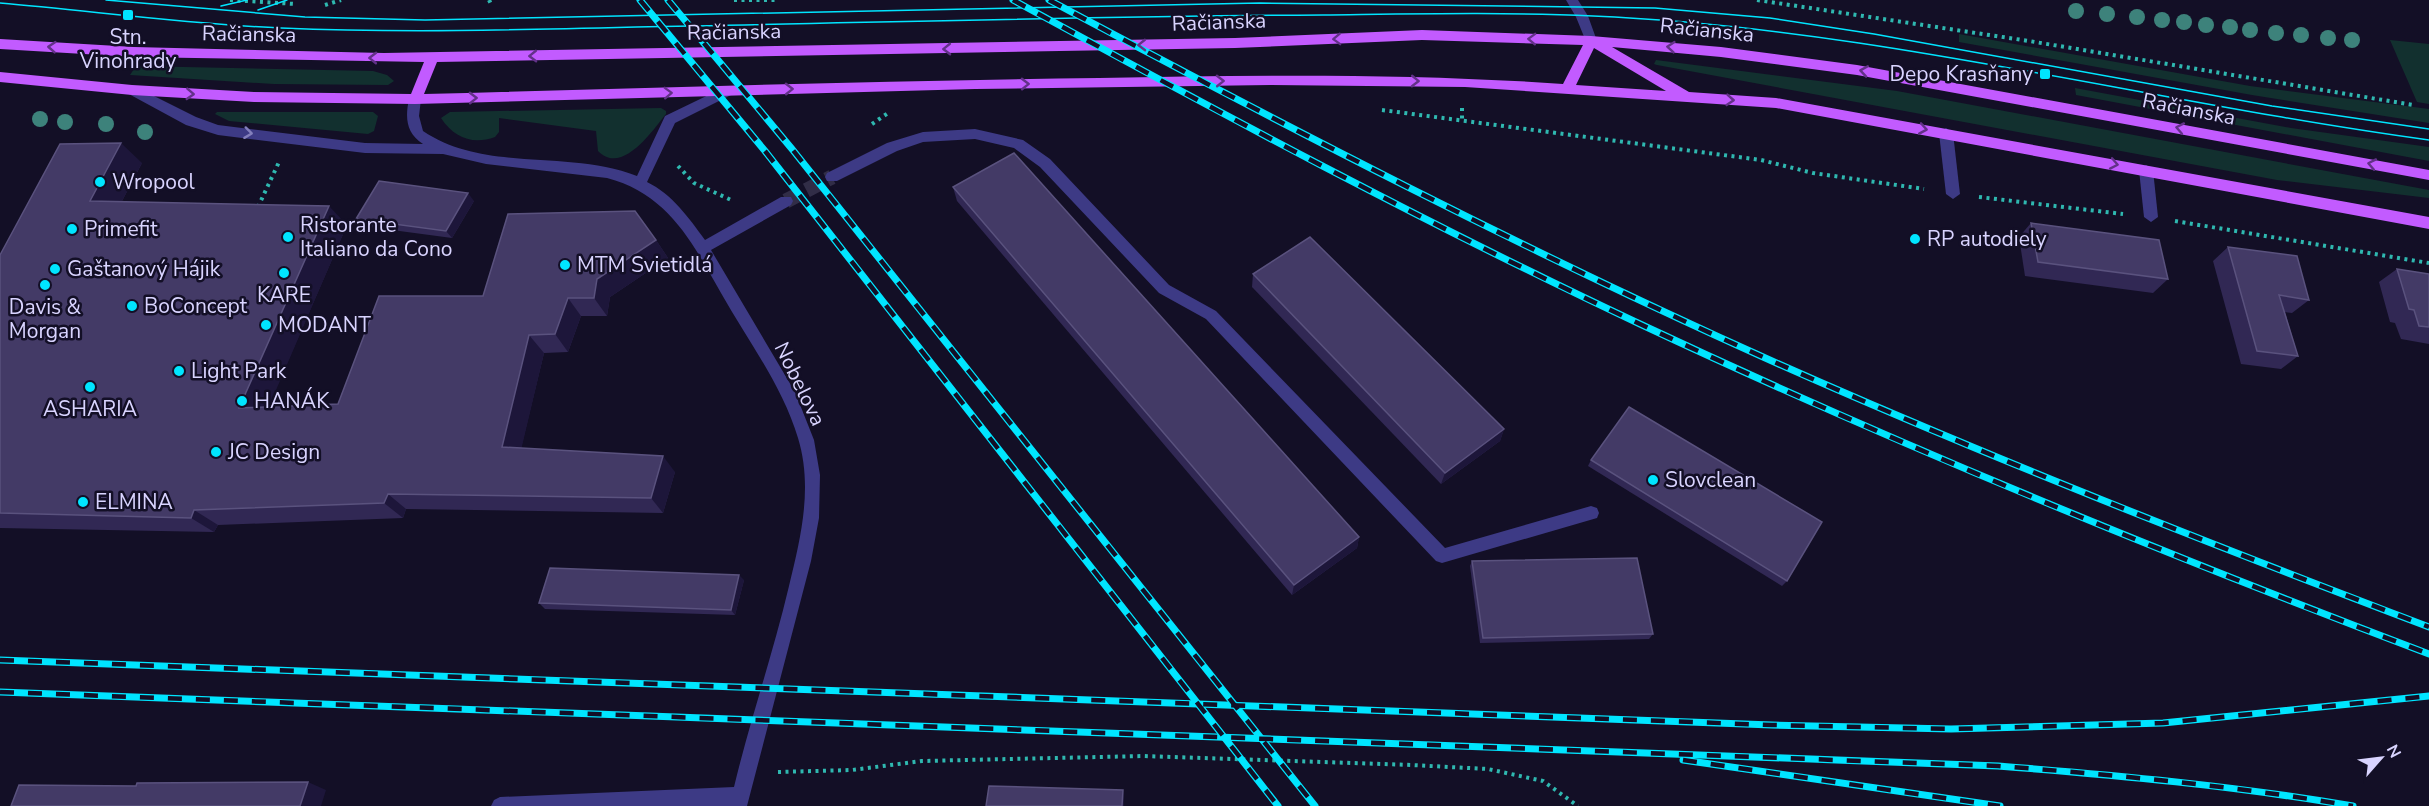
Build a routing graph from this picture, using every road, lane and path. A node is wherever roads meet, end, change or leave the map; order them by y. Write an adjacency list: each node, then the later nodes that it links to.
1 (230, 0): 8 (path)
2 (341, 0): 9 (path)
3 (489, 0): 10 (path)
4 (734, 0): 5 (path)
5 (776, 0)
6 (1572, 0): 11 (street)
7 (1757, 0): 20 (path)
8 (296, 4)
9 (325, 5)
10 (492, 6)
11 (1591, 41): 13 (main road, Račianska, one-way to 13); 15 (main road); 18 (main road); 27 (main road, Račianska, one-way to 11)
12 (0, 44): 13 (main road, Račianska, one-way to 12)
13 (432, 58): 19 (main road)
14 (0, 77): 16 (main road)
15 (1567, 89): 17 (main road, one-way to 15); 18 (main road)
16 (132, 90): 19 (main road, one-way to 19); 23 (street, one-way to 23)
17 (730, 90): 19 (main road, one-way to 17); 29 (street)
18 (1687, 97): 22 (main road, one-way to 22)
19 (415, 99): 23 (street)
20 (2413, 105)
21 (1373, 108): 30 (path)
22 (1947, 133): 26 (main road, one-way to 26); 30 (street)
23 (442, 150): 29 (street)
24 (674, 158): 32 (path)
25 (280, 159): 33 (path)
26 (2146, 170): 34 (street); 35 (main road)
27 (2429, 175)
28 (832, 177): 38 (street)
29 (640, 183): 36 (street, Nobelova)
30 (1953, 194): 34 (path)
31 (786, 201): 36 (street)
32 (740, 205)
33 (255, 213)
34 (2151, 217): 37 (path)
35 (2429, 223)
36 (703, 248): 39 (street, Nobelova)
37 (2429, 263)
38 (1591, 513)
39 (746, 771): 40 (street, Nobelova); 42 (path)
40 (739, 801): 41 (street)
41 (500, 806)
42 (1578, 806)

